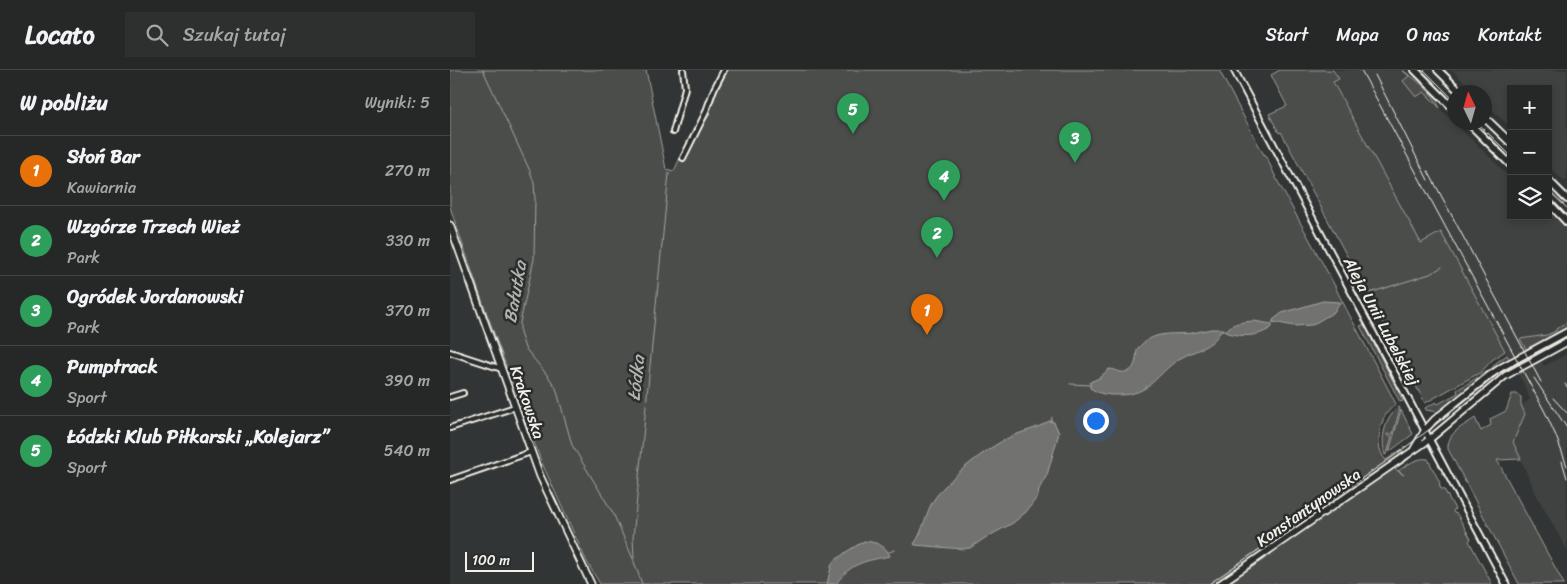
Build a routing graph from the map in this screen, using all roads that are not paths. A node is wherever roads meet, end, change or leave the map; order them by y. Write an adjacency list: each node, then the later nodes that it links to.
1 (683, 70): 10 (street)
2 (724, 70): 12 (street)
3 (1234, 70): 27 (street, Aleja Unii Lubelskiej)
4 (1415, 70): 7 (main road)
5 (1438, 70): 6 (main road)
6 (1453, 85)
7 (1447, 102)
8 (1492, 124): 11 (main road)
9 (1476, 130): 13 (main road)
10 (673, 132)
11 (1507, 139)
12 (683, 158)
13 (1507, 161)
14 (1552, 184): 15 (main road)
15 (1567, 199)
16 (1552, 206): 17 (main road)
17 (1567, 222)
18 (450, 225): 22 (main road, Krakowska)
19 (1567, 332): 27 (main road, Konstantynowska)
20 (1567, 342): 28 (main road, Konstantynowska)
21 (450, 352): 22 (street)
22 (502, 369): 25 (main road, Krakowska)
23 (463, 393): 24 (street)
24 (450, 398)
25 (515, 407): 26 (street); 29 (main road, Krakowska)
26 (450, 428)
27 (1425, 430): 28 (street, Aleja Unii Lubelskiej); 30 (main road, Konstantynowska)
28 (1430, 439): 30 (main road, Konstantynowska); 34 (street, Aleja Unii Lubelskiej)
29 (531, 452): 31 (street); 32 (main road, Krakowska)
30 (1411, 452): 33 (main road, Konstantynowska)
31 (450, 480)
32 (591, 584)
33 (1220, 584)
34 (1506, 584)

